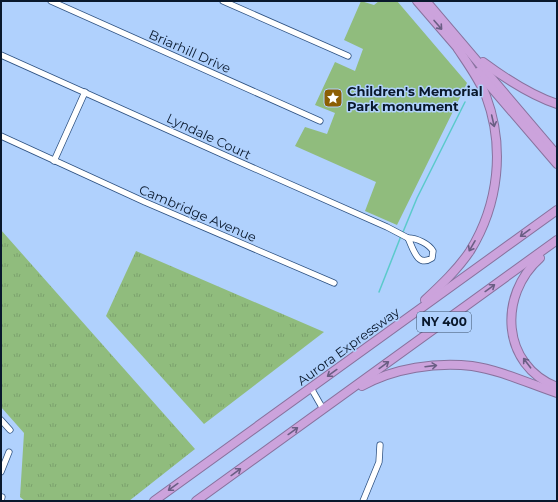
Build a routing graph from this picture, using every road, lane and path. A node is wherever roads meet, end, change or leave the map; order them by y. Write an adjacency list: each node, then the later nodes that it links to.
1 (51, 1): 10 (street, Briarhill Drive)
2 (224, 1): 7 (street)
3 (417, 1): 5 (highway, one-way to 5)
4 (426, 1): 5 (highway)
5 (460, 46): 9 (highway); 12 (highway); 14 (highway); 19 (highway, one-way to 19)
6 (1, 55): 8 (street, Lyndale Court)
7 (348, 56)
8 (85, 92): 13 (street); 16 (street, Lyndale Court)
9 (557, 104)
10 (320, 120)
11 (1, 136): 13 (street, Cambridge Avenue)
12 (557, 155)
13 (54, 161): 18 (street, Cambridge Avenue)
14 (557, 164)
15 (557, 210): 19 (highway, Aurora Expressway / NY 400, one-way to 19)
16 (408, 238): 16 (street, Lyndale Court)
17 (557, 240): 20 (highway, one-way to 17); 23 (highway, NY 400, one-way to 17)
18 (334, 283)
19 (408, 317): 21 (highway, Aurora Expressway / NY 400, one-way to 21)
20 (557, 387)
21 (311, 388): 24 (street); 30 (highway, Aurora Expressway / NY 400, one-way to 30)
22 (557, 393): 23 (highway, one-way to 22)
23 (330, 404): 24 (highway, NY 400)
24 (323, 409): 31 (highway, NY 400, one-way to 24)
25 (1, 420): 26 (street)
26 (10, 430)
27 (380, 445): 32 (street)
28 (9, 452): 29 (street)
29 (1, 472)
30 (154, 501)
31 (196, 501)
32 (363, 501)

